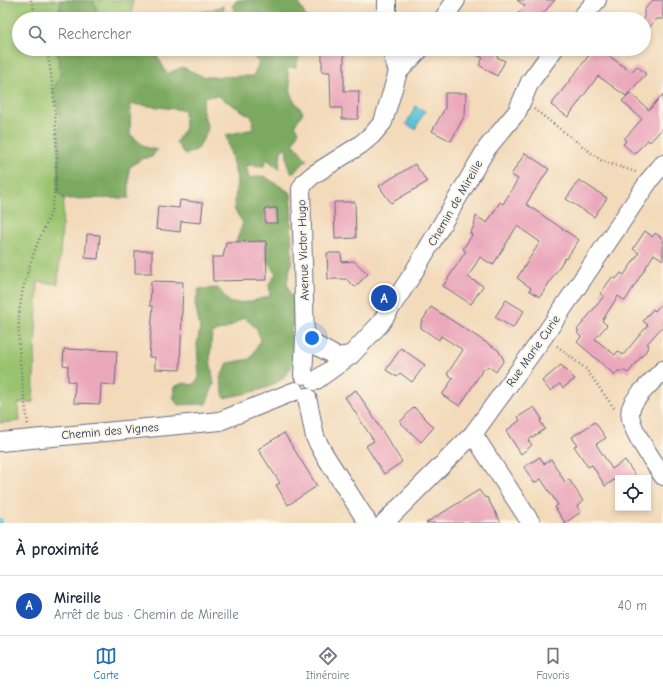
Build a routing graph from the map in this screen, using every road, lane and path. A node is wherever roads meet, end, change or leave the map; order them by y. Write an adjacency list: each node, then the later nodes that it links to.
1 (31, 0): 5 (path)
2 (386, 0): 6 (street)
3 (456, 0): 7 (street)
4 (597, 0): 8 (street)
5 (35, 12)
6 (386, 12)
7 (448, 12)
8 (586, 12)
9 (47, 56): 25 (path)
10 (394, 56): 13 (street)
11 (413, 56): 13 (street)
12 (549, 56): 14 (street, Chemin de Mireille)
13 (398, 72): 18 (street, Avenue Victor Hugo)
14 (521, 103): 16 (path); 19 (street, Chemin de Mireille)
15 (663, 164): 16 (street, Rue Marie Curie)
16 (651, 178): 17 (street, Rue Marie Curie)
17 (544, 336): 23 (path); 24 (street, Rue Marie Curie)
18 (305, 339): 19 (street); 21 (street, Avenue Victor Hugo)
19 (351, 355): 21 (street, Chemin de Mireille)
20 (663, 370): 23 (street)
21 (309, 378): 22 (street)
22 (301, 394): 25 (street, Chemin des Vignes); 28 (street)
23 (630, 418): 27 (street)
24 (473, 434): 29 (street, Rue Marie Curie); 30 (street)
25 (30, 439): 26 (street, Chemin des Vignes)
26 (0, 442)
27 (663, 476)
28 (368, 523)
29 (384, 523)
30 (531, 523)

